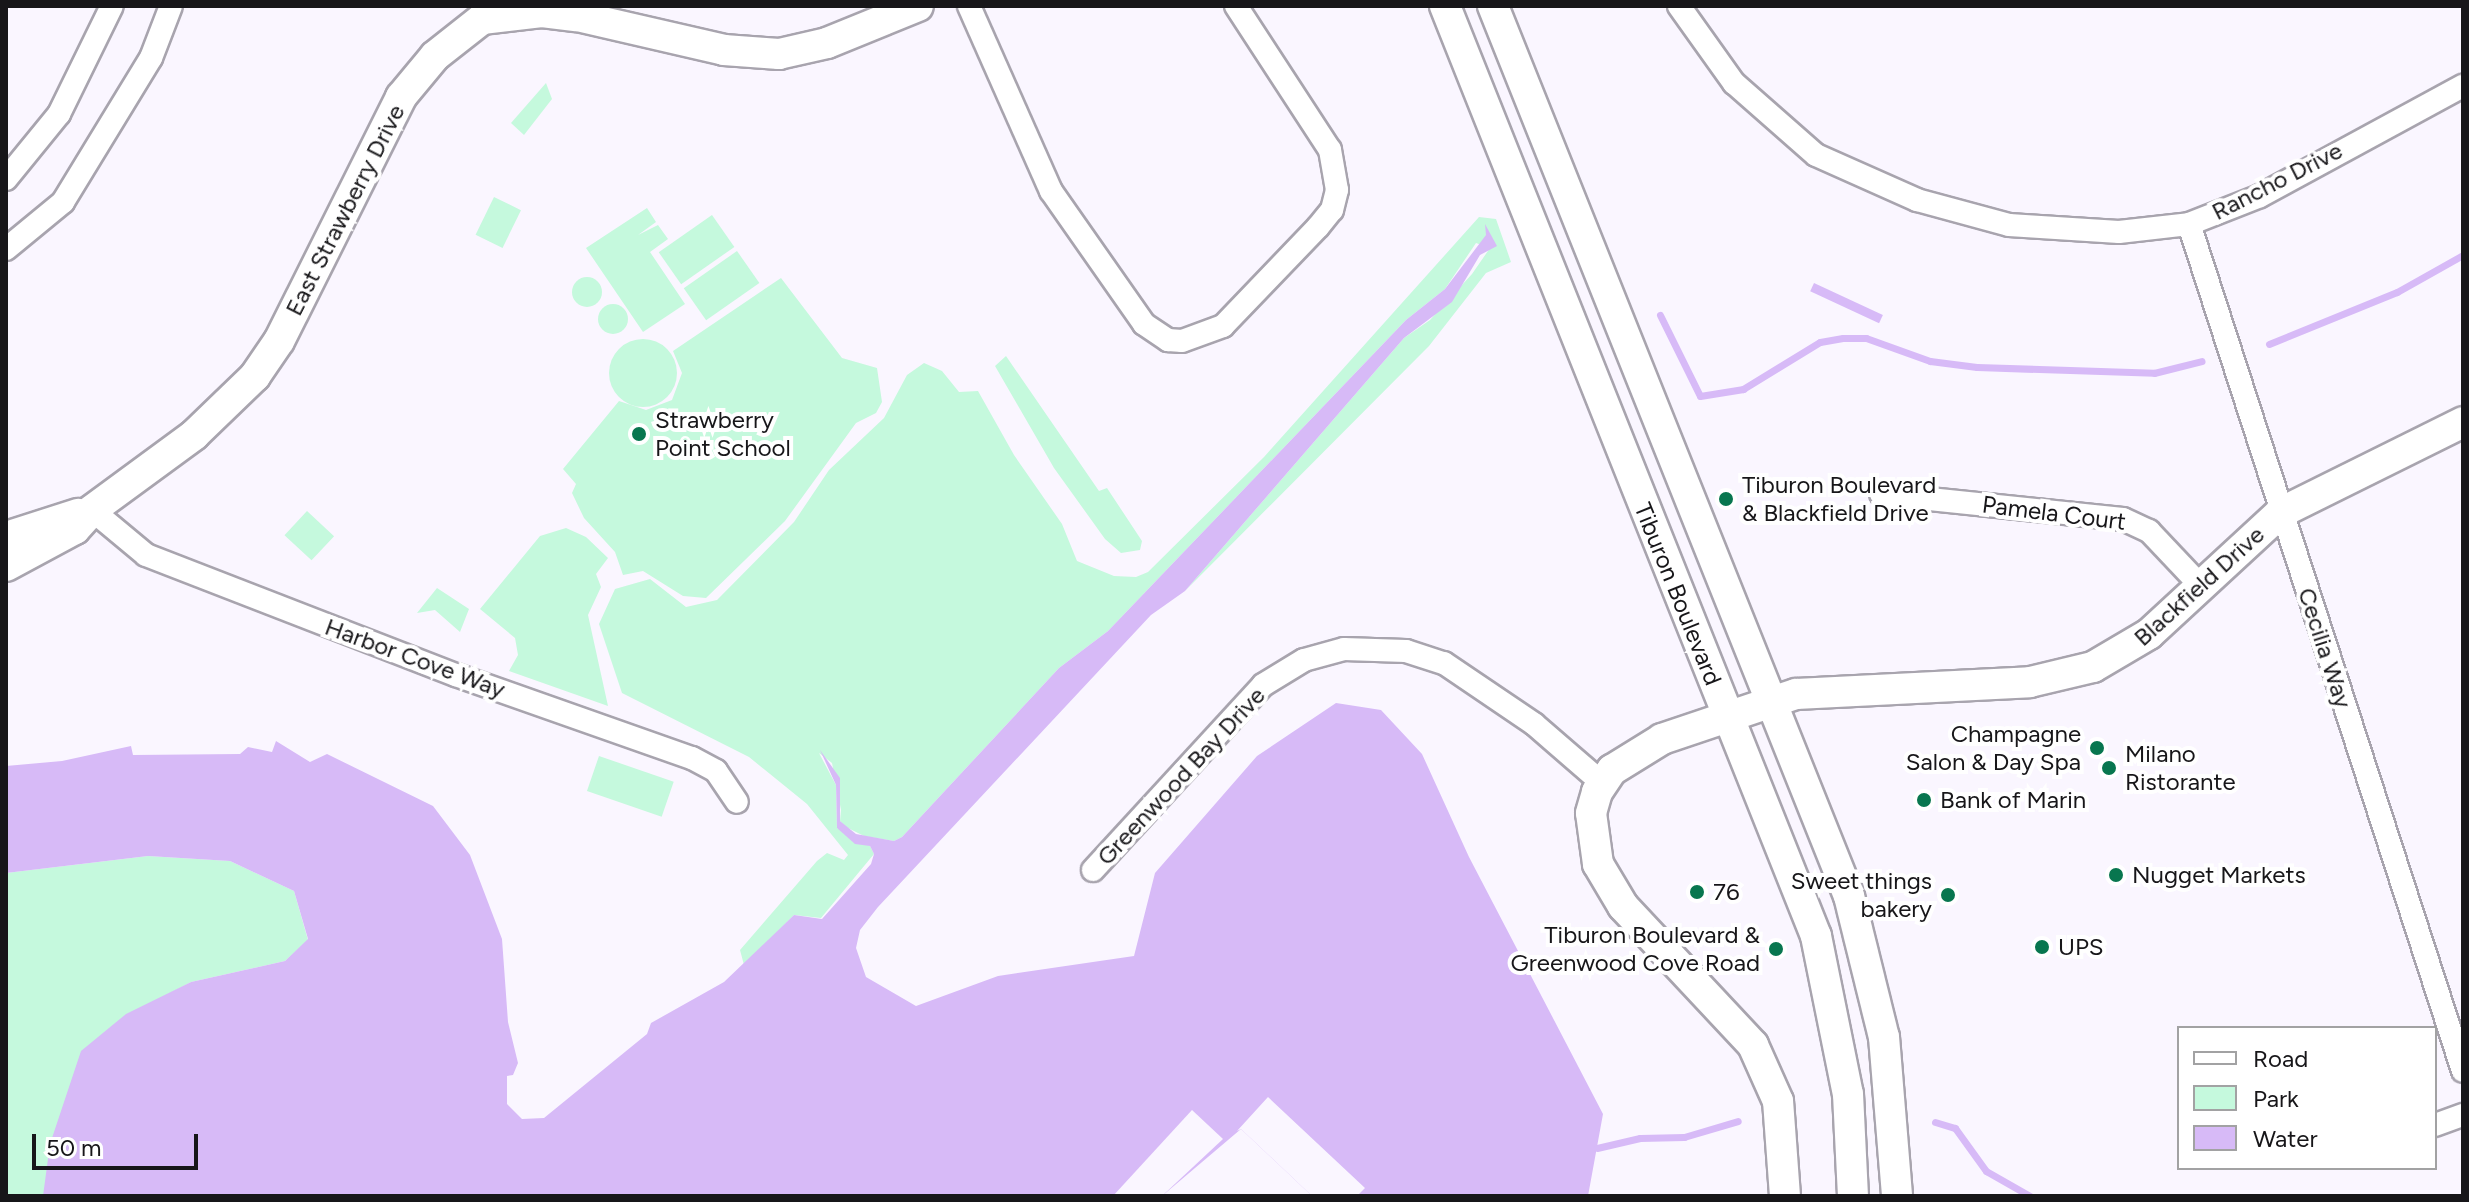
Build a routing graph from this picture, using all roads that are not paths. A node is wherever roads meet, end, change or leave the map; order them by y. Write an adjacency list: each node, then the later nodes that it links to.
1 (112, 6): 11 (street)
2 (171, 6): 13 (street)
3 (918, 6): 9 (street, East Strawberry Drive)
4 (969, 6): 5 (street)
5 (1236, 6)
6 (1445, 6): 22 (street, Tiburon Boulevard)
7 (1493, 6): 21 (street, Tiburon Boulevard)
8 (1679, 6): 12 (street, Rancho Drive)
9 (479, 13): 16 (street, East Strawberry Drive)
10 (2463, 86): 12 (street, Rancho Drive)
11 (6, 179)
12 (2189, 224): 17 (street, Cecilia Way)
13 (6, 249)
14 (2463, 422): 17 (street, Blackfield Drive)
15 (1881, 494): 20 (street, Pamela Court)
16 (92, 510): 18 (street, East Strawberry Drive); 19 (street, East Strawberry Drive); 24 (street, Harbor Cove Way)
17 (2280, 513): 20 (street, Blackfield Drive); 26 (street, Cecilia Way)
18 (6, 537)
19 (6, 566)
20 (2201, 586): 21 (street, Blackfield Drive)
21 (1771, 702): 22 (street, Blackfield Drive); 31 (street, Tiburon Boulevard)
22 (1728, 715): 23 (street, Blackfield Drive); 30 (street, Tiburon Boulevard)
23 (1602, 783): 25 (street, Greenwood Bay Drive); 29 (street)
24 (737, 802)
25 (1093, 870)
26 (2463, 1071)
27 (2463, 1115): 28 (street)
28 (2437, 1124)
29 (1785, 1196)
30 (1853, 1196)
31 (1897, 1196)

